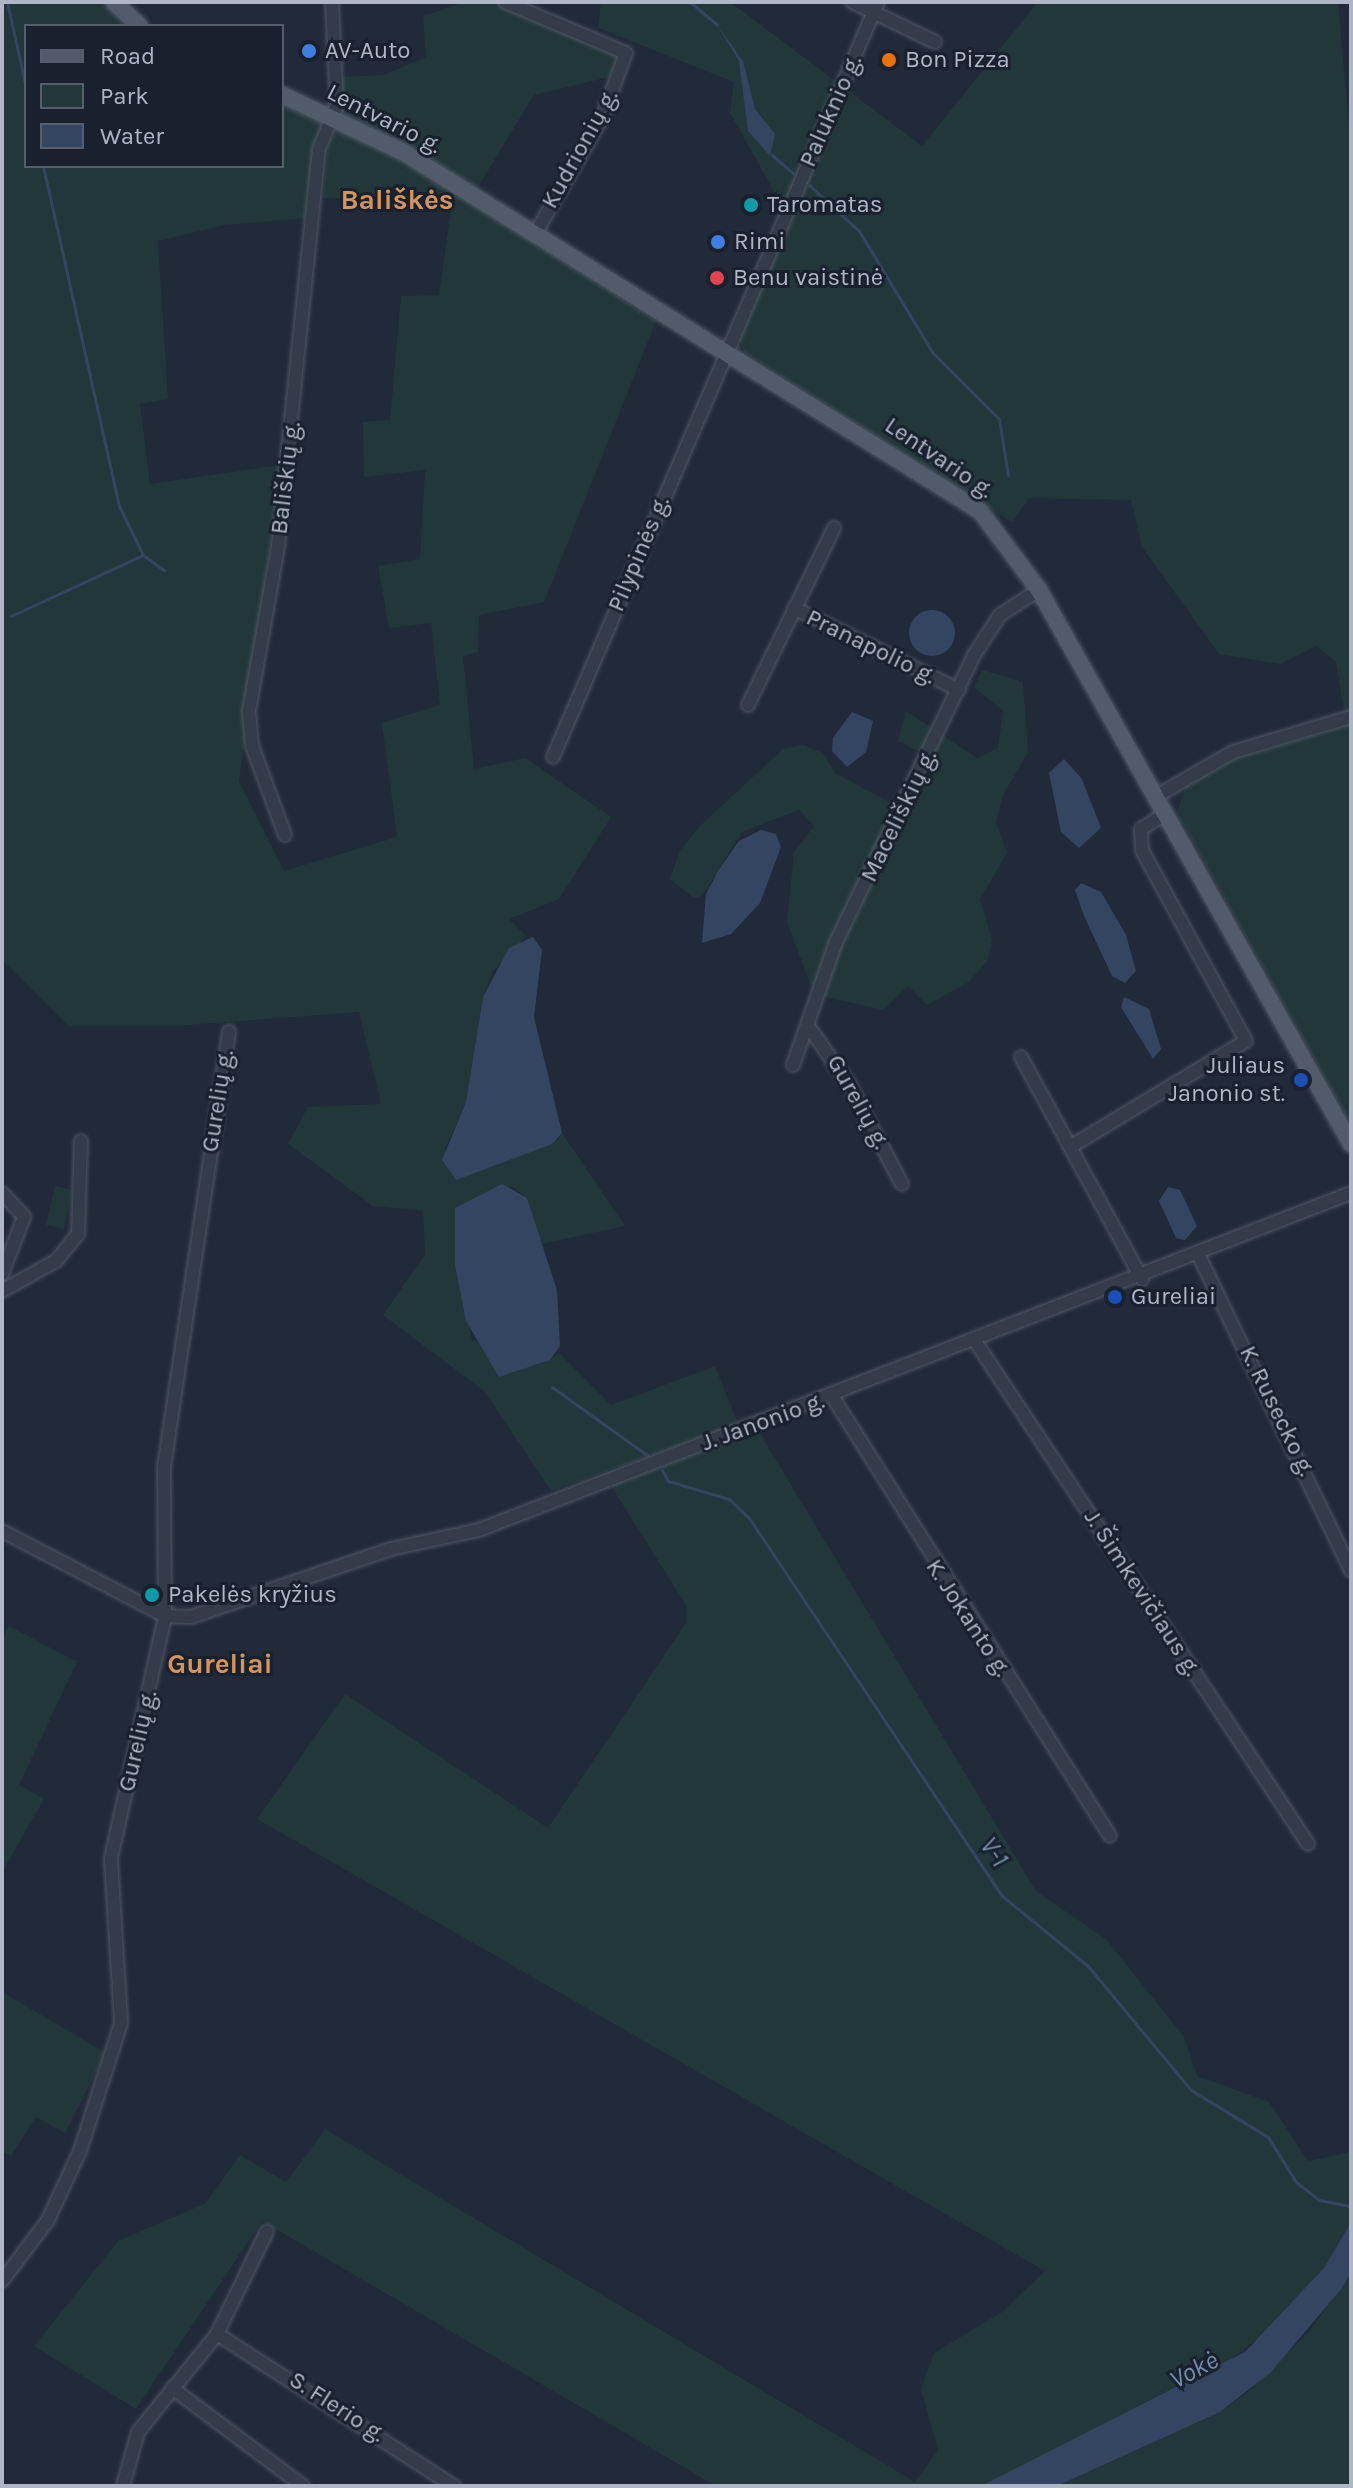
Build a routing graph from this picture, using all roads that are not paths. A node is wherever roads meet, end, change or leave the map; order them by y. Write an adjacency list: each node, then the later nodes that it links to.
1 (114, 2): 6 (main road)
2 (332, 2): 9 (street, Bališkių g.)
3 (505, 2): 10 (street, Kudrionių g.)
4 (852, 2): 5 (street)
5 (876, 7): 7 (street); 11 (street, Paluknio g.)
6 (138, 24)
7 (935, 42)
8 (284, 96): 9 (main road, Lentvario g.)
9 (333, 117): 10 (main road, Lentvario g.); 21 (street, Bališkių g.)
10 (535, 234): 11 (main road, Lentvario g.)
11 (727, 352): 13 (main road, Lentvario g.); 18 (street, Pilypinės g.)
12 (834, 528): 14 (street)
13 (1039, 590): 15 (street, Maceliškių g.); 19 (main road, Lentvario g.)
14 (794, 608): 15 (street, Pranapolio g.); 16 (street, Pranapolio g.)
15 (959, 690): 22 (street, Maceliškių g.)
16 (748, 705)
17 (1351, 717): 19 (street)
18 (553, 757)
19 (1155, 797): 20 (main road, Lentvario g.)
20 (1165, 814): 27 (main road, Lentvario g.); 28 (street)
21 (285, 835)
22 (808, 1026): 25 (street, Maceliškių g.); 29 (street, Gurelių g.)
23 (229, 1032): 40 (street, Gurelių g.)
24 (1021, 1057): 28 (street)
25 (793, 1065)
26 (81, 1141): 35 (street)
27 (1351, 1144)
28 (1070, 1147): 34 (street)
29 (902, 1184)
30 (2, 1193): 33 (street)
31 (1351, 1193): 32 (street, J. Janonio g.)
32 (1198, 1254): 34 (street, J. Janonio g.); 39 (street, K. Rusecko g.)
33 (2, 1274)
34 (1142, 1279): 36 (street, J. Janonio g.)
35 (2, 1291)
36 (975, 1341): 37 (street, J. Janonio g.); 42 (street, J. Šimkevičiaus g.)
37 (832, 1396): 40 (street, J. Janonio g.); 41 (street, K. Jokanto g.)
38 (2, 1531): 40 (street)
39 (1351, 1571)
40 (165, 1616): 44 (street, Gurelių g.)
41 (1110, 1836)
42 (1308, 1844)
43 (267, 2231): 45 (street)
44 (2, 2281)
45 (217, 2334): 46 (street); 49 (street, S. Flerio g.)
46 (172, 2388): 47 (street); 48 (street)
47 (123, 2486)
48 (303, 2486)
49 (454, 2486)

